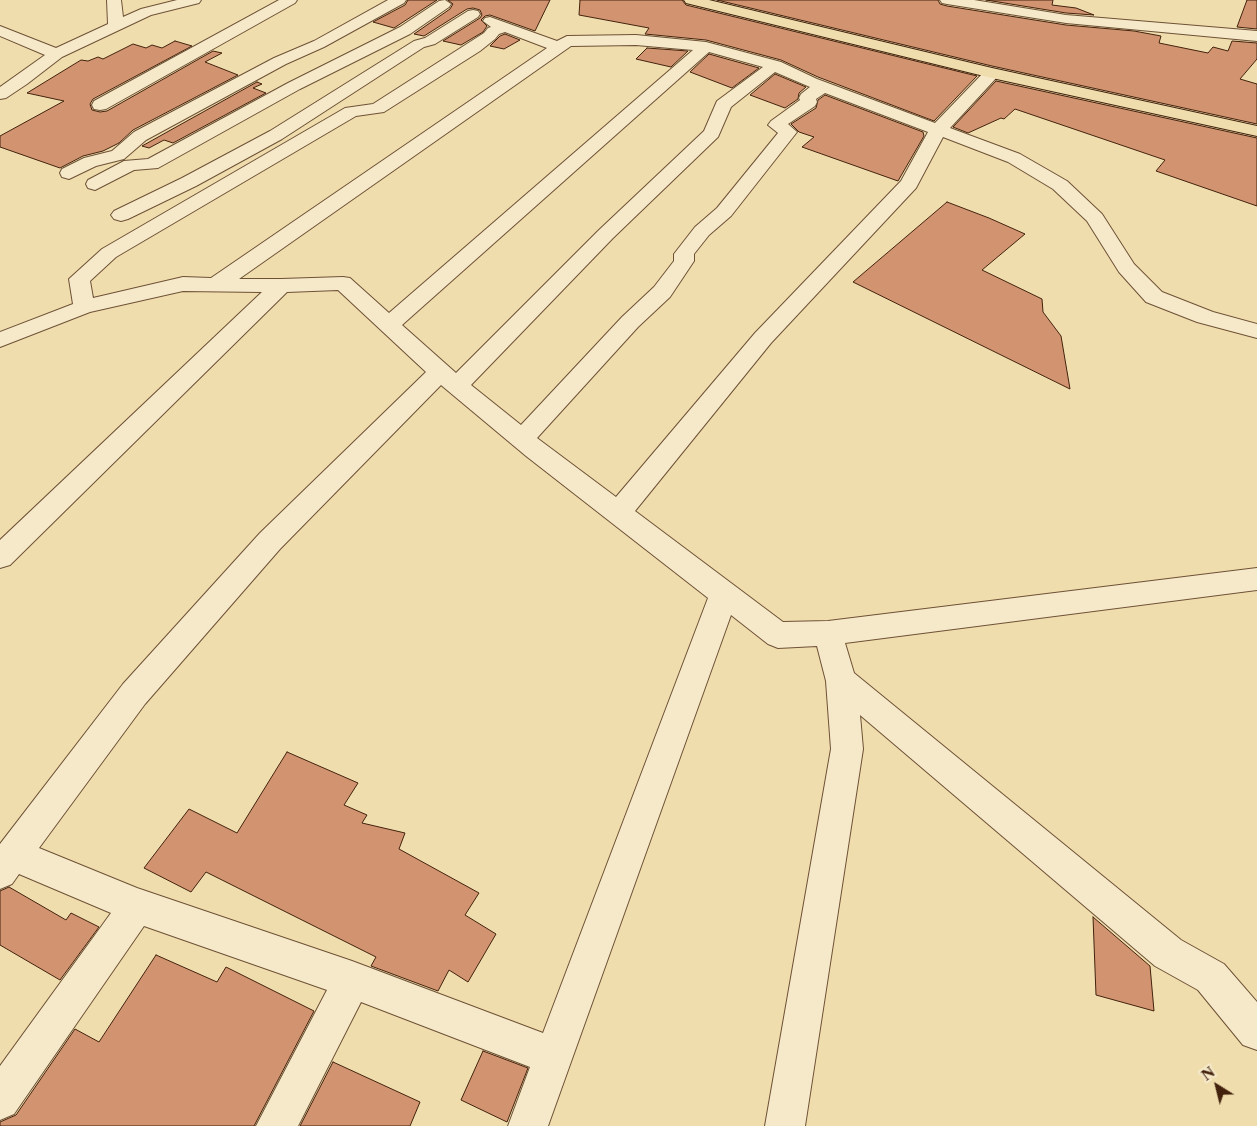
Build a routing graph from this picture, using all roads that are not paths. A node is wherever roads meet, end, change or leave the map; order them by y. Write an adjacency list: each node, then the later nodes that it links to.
1 (114, 0): 10 (street)
2 (194, 0): 8 (street)
3 (290, 0): 23 (street)
4 (398, 0): 26 (street)
5 (691, 0): 20 (main road)
6 (947, 0): 13 (street)
7 (440, 2): 9 (street); 26 (street)
8 (169, 3): 10 (street)
9 (473, 14): 11 (street); 26 (street)
10 (116, 26): 18 (street)
11 (507, 27): 16 (street); 27 (street)
12 (0, 31): 14 (street)
13 (1257, 36)
14 (16, 37): 15 (street); 18 (street)
15 (0, 44)
16 (558, 47): 17 (street); 28 (street)
17 (706, 47): 19 (street); 31 (street)
18 (56, 54): 22 (street)
19 (775, 65): 21 (street); 34 (street)
20 (992, 73): 24 (street); 25 (main road)
21 (823, 86): 24 (street); 35 (street)
22 (0, 94)
23 (100, 106)
24 (938, 130): 32 (street); 36 (street)
25 (1257, 131)
26 (108, 200): 27 (street)
27 (109, 253): 30 (street)
28 (214, 286): 29 (street); 30 (street)
29 (281, 286): 31 (street); 37 (street)
30 (84, 307): 33 (street)
31 (389, 326): 34 (street)
32 (1257, 331)
33 (0, 340)
34 (449, 379): 35 (street); 42 (street)
35 (522, 439): 36 (street)
36 (618, 513): 39 (street)
37 (0, 557)
38 (1257, 579): 40 (street)
39 (724, 594): 40 (street); 46 (street)
40 (828, 633): 41 (street)
41 (841, 681): 45 (street); 50 (street)
42 (7, 864): 43 (street)
43 (137, 906): 44 (street); 47 (street)
44 (352, 980): 46 (street); 48 (street)
45 (1257, 1031)
46 (554, 1057): 49 (street)
47 (0, 1100)
48 (276, 1126)
49 (528, 1126)
50 (785, 1126)

